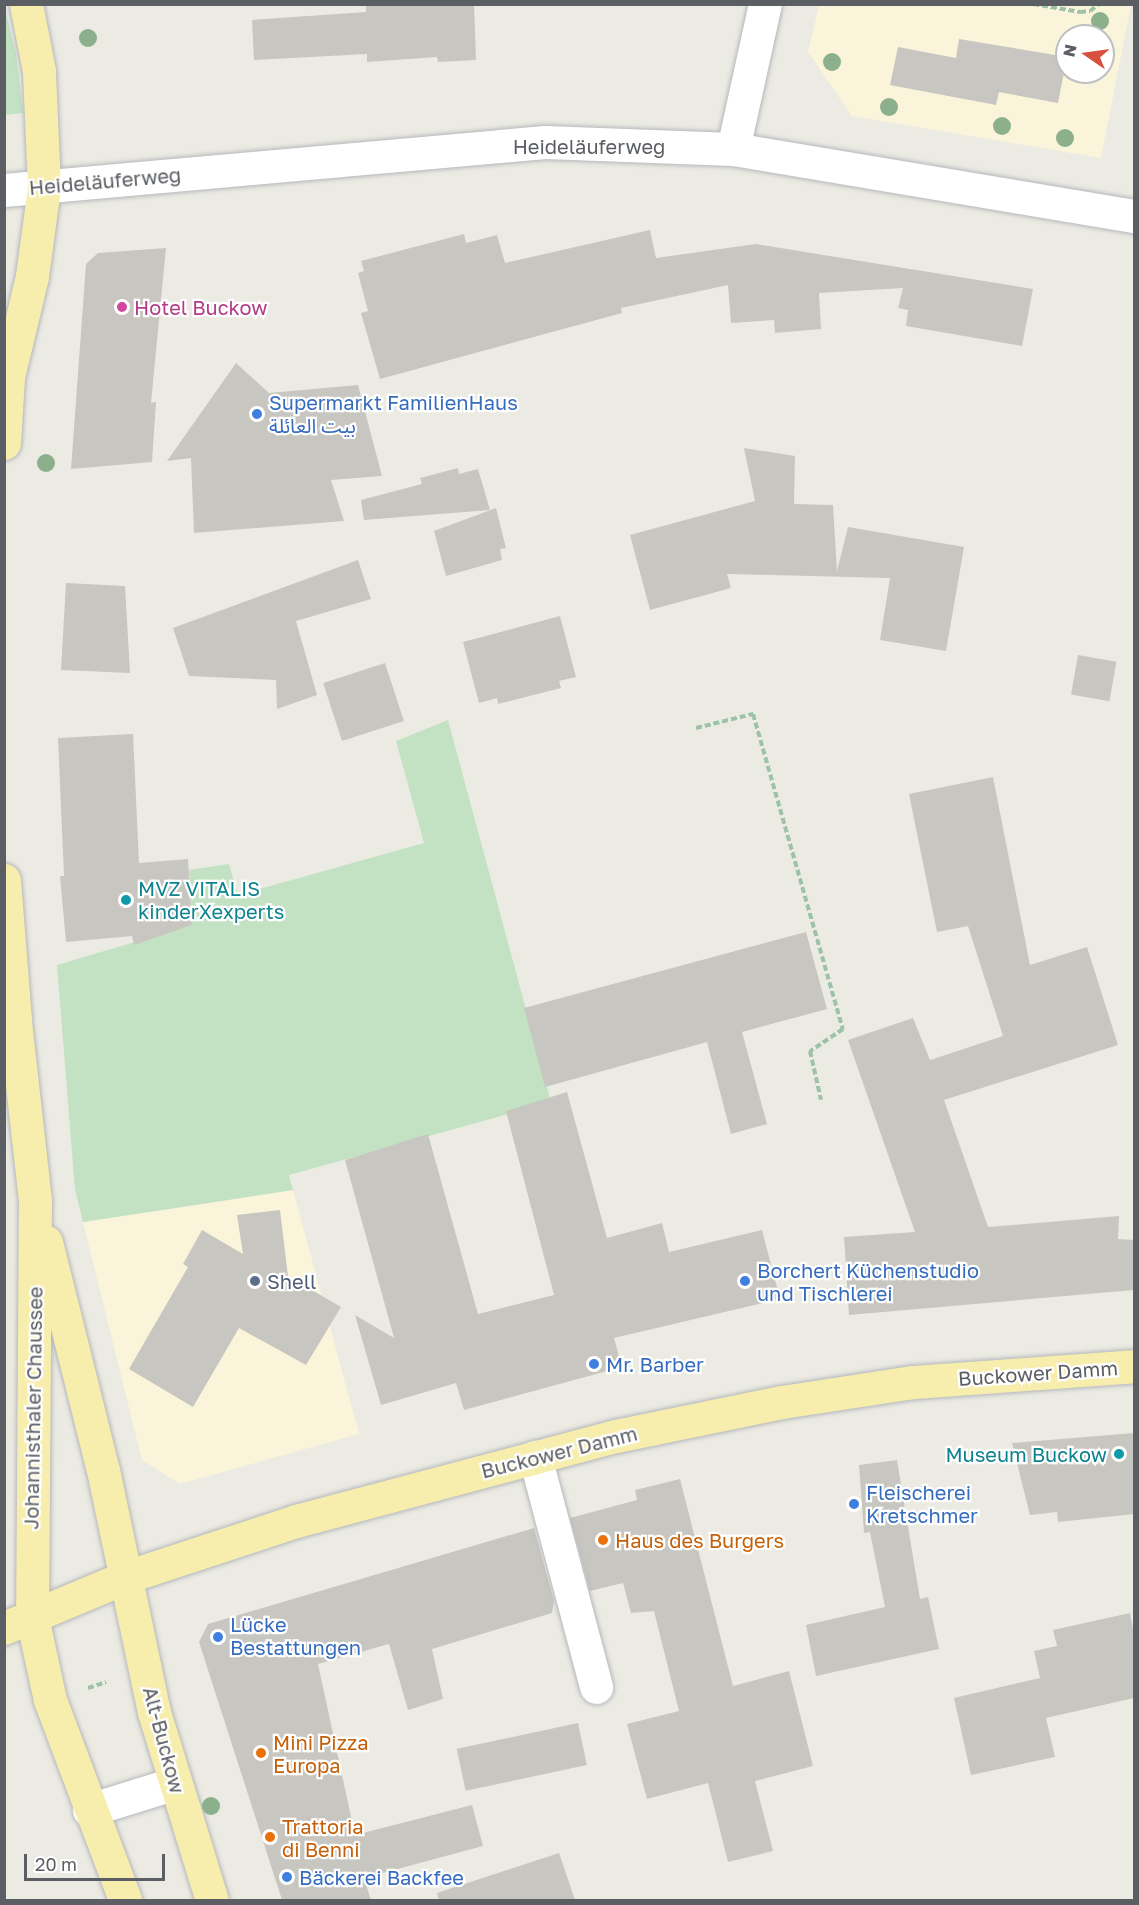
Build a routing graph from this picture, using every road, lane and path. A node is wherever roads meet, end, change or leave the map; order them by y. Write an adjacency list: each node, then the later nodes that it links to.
1 (26, 4): 6 (main road)
2 (765, 4): 5 (street)
3 (1033, 4): 4 (path)
4 (1099, 4)
5 (733, 149): 6 (street, Heideläuferweg); 8 (street, Heideläuferweg)
6 (44, 187): 7 (street, Heideläuferweg); 9 (main road)
7 (4, 190)
8 (1134, 216)
9 (6, 372): 10 (main road)
10 (4, 443)
11 (696, 728): 14 (path)
12 (4, 880): 13 (main road, Johannisthaler Chaussee)
13 (10, 1031): 15 (main road, Johannisthaler Chaussee)
14 (821, 1100)
15 (36, 1200): 18 (main road, Johannisthaler Chaussee); 19 (main road, Johannisthaler Chaussee)
16 (1134, 1366): 17 (main road, Buckower Damm)
17 (535, 1457): 18 (main road, Buckower Damm); 21 (street)
18 (126, 1577): 19 (main road, Buckower Damm); 23 (main road, Alt-Buckow)
19 (18, 1622): 24 (main road)
20 (107, 1682): 22 (path)
21 (596, 1687)
22 (82, 1690)
23 (175, 1783): 24 (street); 26 (main road, Alt-Buckow)
24 (88, 1810): 25 (main road)
25 (125, 1900)
26 (212, 1900)

